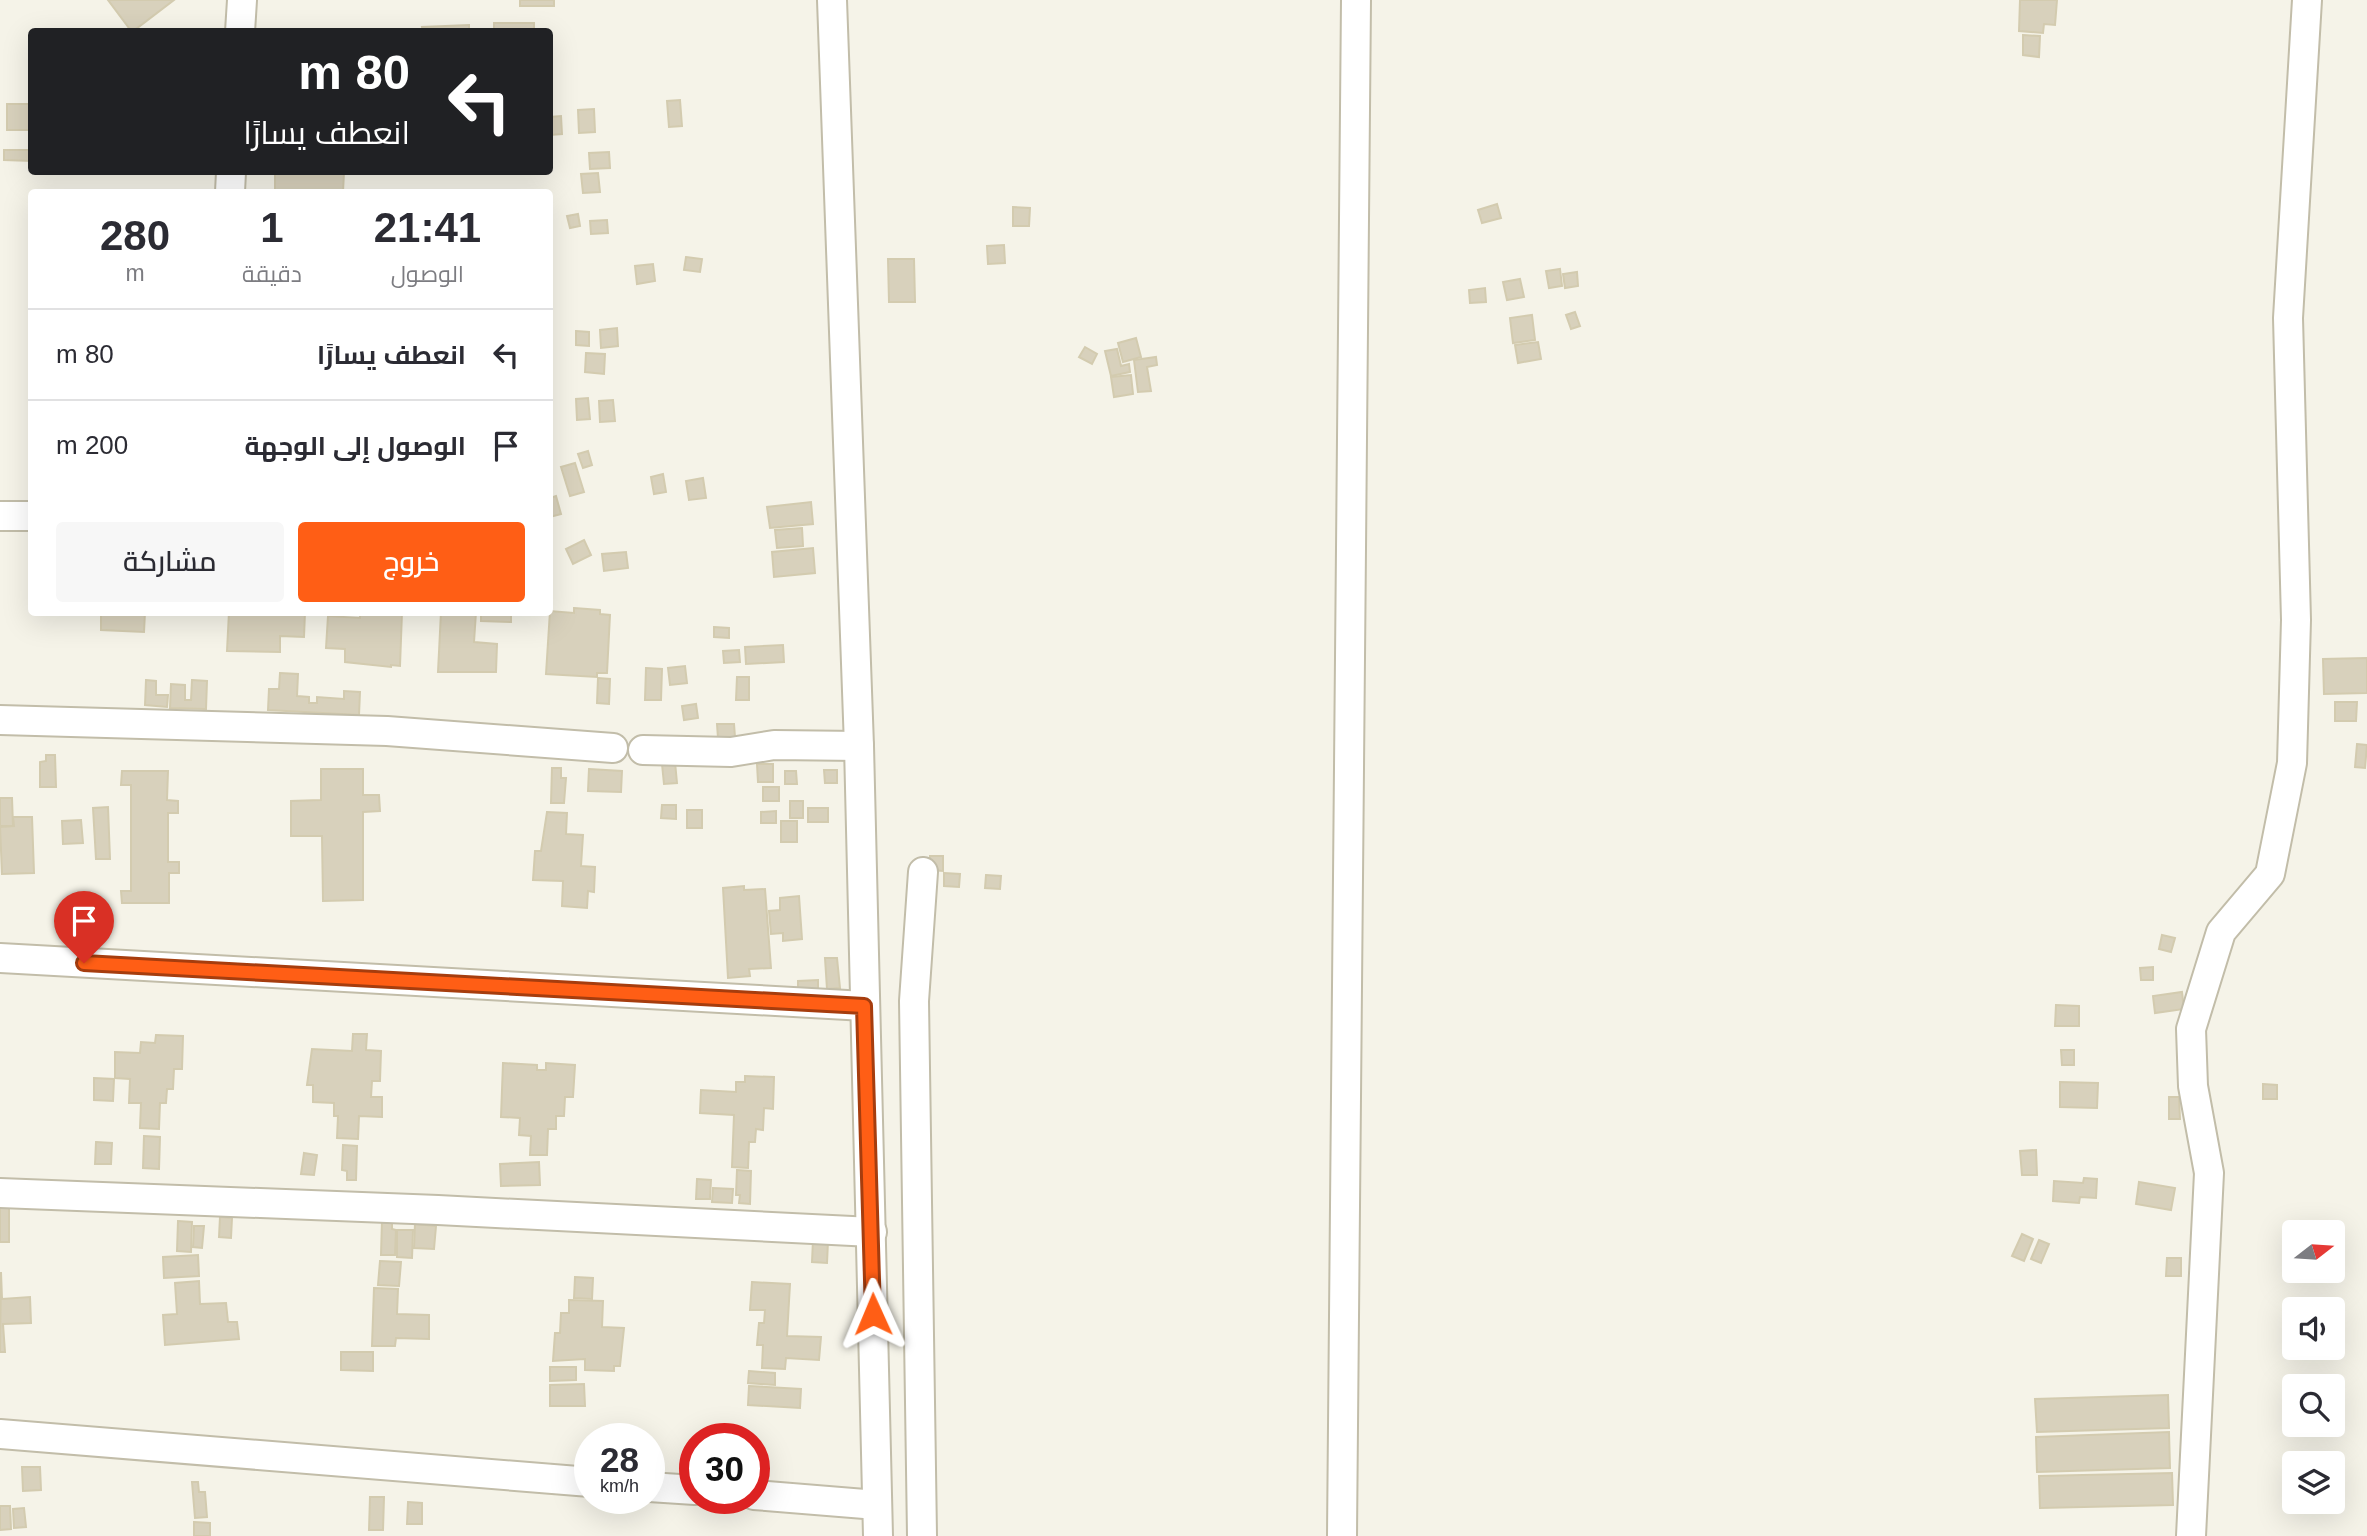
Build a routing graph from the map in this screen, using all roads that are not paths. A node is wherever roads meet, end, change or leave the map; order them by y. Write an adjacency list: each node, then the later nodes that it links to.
1 (242, 0): 5 (street)
2 (832, 0): 9 (street)
3 (1356, 0): 23 (street)
4 (2307, 0): 24 (street)
5 (240, 28)
6 (0, 516): 7 (street)
7 (28, 516)
8 (0, 720): 10 (street)
9 (859, 746): 11 (street); 14 (street)
10 (613, 748)
11 (643, 750)
12 (923, 872): 22 (street)
13 (0, 958): 14 (street)
14 (864, 1006): 16 (street)
15 (0, 1193): 16 (street)
16 (872, 1232): 20 (street)
17 (0, 1434): 18 (street)
18 (574, 1481)
19 (770, 1496): 20 (street)
20 (877, 1505): 21 (street)
21 (878, 1536)
22 (922, 1536)
23 (1342, 1536)
24 (2191, 1536)

